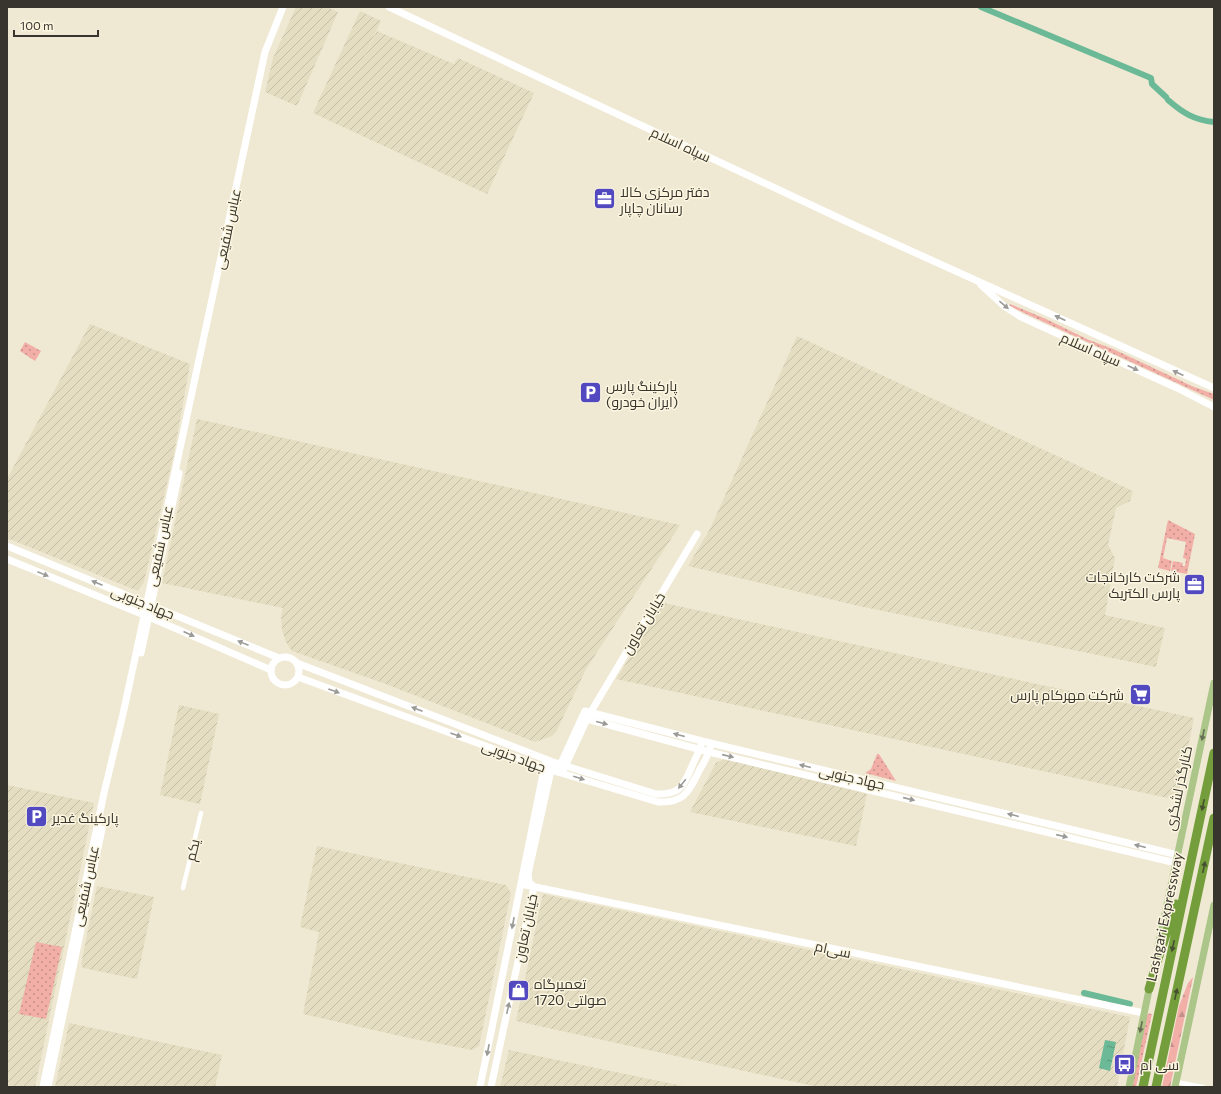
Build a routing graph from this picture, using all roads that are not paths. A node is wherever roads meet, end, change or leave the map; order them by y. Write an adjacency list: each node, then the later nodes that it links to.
1 (282, 7): 10 (street, عباس شفیعی)
2 (286, 7): 10 (street, عباس شفیعی)
3 (389, 7): 4 (street, سپاه اسلام)
4 (974, 279): 5 (street, سپاه اسلام, one-way to 4); 6 (street, سپاه اسلام, one-way to 6)
5 (1214, 388)
6 (1214, 408)
7 (697, 534): 17 (street, خیابان تعاون)
8 (7, 546): 10 (street, جهاد جنوبی, one-way to 8)
9 (7, 559): 11 (street, جهاد جنوبی, one-way to 11)
10 (149, 605): 11 (street, عباس شفیعی); 12 (street, جهاد جنوبی, one-way to 10)
11 (146, 616): 14 (street, جهاد جنوبی, one-way to 14); 37 (street, عباس شفیعی); 38 (street, عباس شفیعی)
12 (280, 658): 13 (street); 14 (street)
13 (297, 663): 15 (street); 23 (street, جهاد جنوبی, one-way to 13)
14 (271, 670): 15 (street)
15 (298, 677): 24 (street, جهاد جنوبی, one-way to 24)
16 (1214, 683): 27 (main road, کنارگذر لشگری, one-way to 27)
17 (588, 716): 18 (street, جهاد جنوبی, one-way to 17); 20 (street, جهاد جنوبی, one-way to 20); 23 (street, جهاد جنوبی)
18 (702, 741): 19 (street, جهاد جنوبی); 20 (street)
19 (711, 744): 21 (street); 27 (street, جهاد جنوبی, one-way to 19)
20 (700, 749): 21 (street, جهاد جنوبی); 23 (street, جهاد جنوبی, one-way to 23)
21 (709, 752): 24 (street, جهاد جنوبی, one-way to 21); 28 (street, جهاد جنوبی, one-way to 28)
22 (1214, 753): 29 (highway, Lashgari Expressway, one-way to 29)
23 (556, 763): 24 (street); 24 (street)
24 (553, 771): 30 (street, خیابان تعاون); 31 (street, خیابان تعاون)
25 (200, 813): 32 (street, یکم)
26 (1214, 818): 43 (highway, Lashgari Expressway, one-way to 26)
27 (1178, 855): 28 (main road, کنارگذر لشگری)
28 (1176, 863): 34 (main road, کنارگذر لشگری)
29 (1189, 865): 34 (highway); 42 (highway, Lashgari Expressway, one-way to 42)
30 (521, 884): 31 (street, سی‌ام); 39 (street, خیابان تعاون, one-way to 39)
31 (534, 887): 35 (street, سی‌ام); 40 (street, خیابان تعاون, one-way to 31)
32 (183, 888)
33 (1214, 905): 36 (main road)
34 (1150, 989): 35 (main road, کنارگذر لشگری)
35 (1144, 1013): 41 (main road, کنارگذر لشگری, one-way to 41)
36 (1176, 1084): 44 (street)
37 (43, 1087)
38 (48, 1087)
39 (480, 1087)
40 (492, 1087)
41 (1129, 1087)
42 (1143, 1087)
43 (1156, 1087)
44 (1203, 1087)

